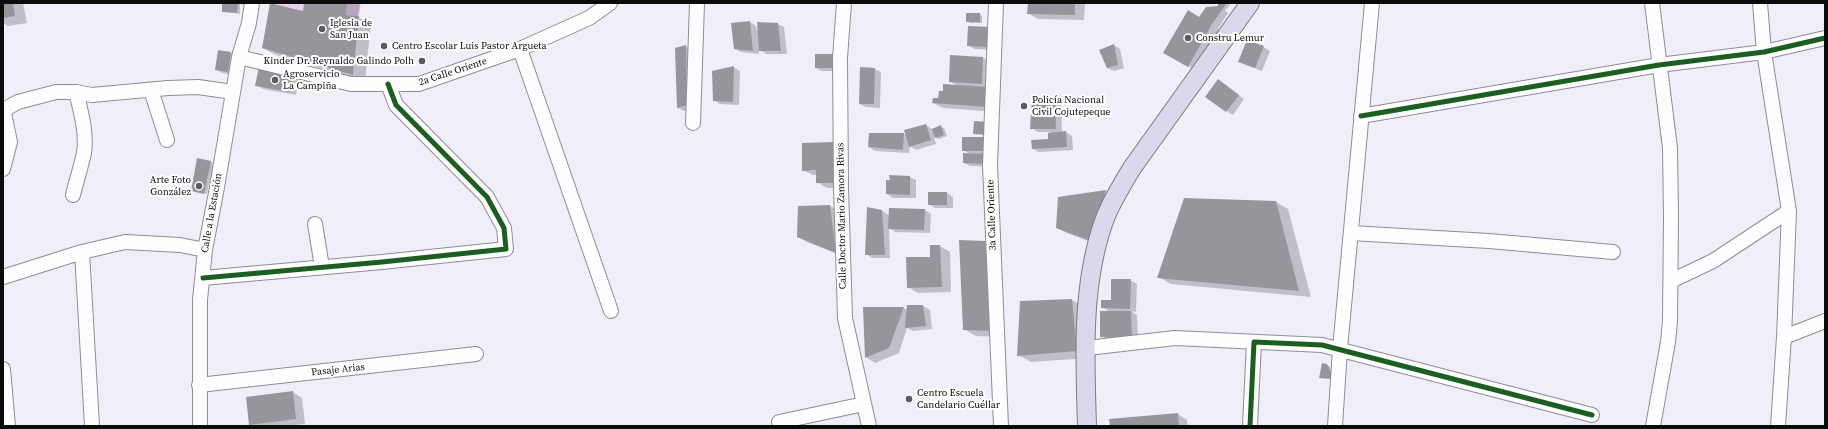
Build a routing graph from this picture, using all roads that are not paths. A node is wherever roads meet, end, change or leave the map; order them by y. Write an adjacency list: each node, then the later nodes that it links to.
1 (252, 3): 13 (street, Calle a la Estación)
2 (610, 3): 11 (street, 2a Calle Oriente)
3 (697, 3): 20 (street)
4 (844, 3): 43 (street, Calle Doctor Mario Zamora Rivas)
5 (996, 3): 50 (street, 3a Calle Oriente)
6 (1250, 3): 38 (main road)
7 (1372, 3): 19 (street)
8 (1652, 3): 14 (street)
9 (1760, 3): 12 (street)
10 (1825, 38): 12 (street)
11 (520, 49): 15 (street, 2a Calle Oriente); 34 (street)
12 (1764, 52): 14 (street); 24 (street)
13 (239, 57): 15 (street, 2a Calle Oriente); 18 (street, Calle a la Estación)
14 (1659, 65): 19 (street); 33 (street)
15 (388, 84): 30 (street)
16 (151, 90): 17 (street); 18 (street); 21 (street)
17 (76, 92): 22 (street); 23 (street)
18 (233, 92): 27 (street, Calle a la Estación)
19 (1361, 116): 26 (street)
20 (693, 123)
21 (167, 140)
22 (3, 169)
23 (73, 195)
24 (1789, 211): 33 (street); 36 (street)
25 (315, 224): 30 (street)
26 (1351, 233): 29 (street); 39 (street)
27 (204, 250): 28 (street); 32 (street, Calle a la Estación)
28 (82, 252): 31 (street); 47 (street)
29 (1613, 252)
30 (322, 267): 32 (street)
31 (3, 276)
32 (203, 278): 42 (street, Calle a la Estación)
33 (1671, 281): 54 (street)
34 (611, 310)
35 (1825, 321): 36 (street)
36 (1784, 337): 55 (street)
37 (1254, 342): 38 (street); 39 (street); 52 (street)
38 (1087, 348): 51 (main road)
39 (1340, 349): 44 (street); 53 (street)
40 (476, 354): 42 (street, Pasaje Arias)
41 (3, 369): 46 (street)
42 (199, 385): 48 (street, Calle a la Estación)
43 (864, 404): 45 (street); 49 (street, Calle Doctor Mario Zamora Rivas)
44 (1592, 414)
45 (779, 422)
46 (8, 426)
47 (92, 426)
48 (200, 426)
49 (870, 426)
50 (1001, 426)
51 (1087, 426)
52 (1250, 426)
53 (1335, 426)
54 (1653, 426)
55 (1778, 426)

